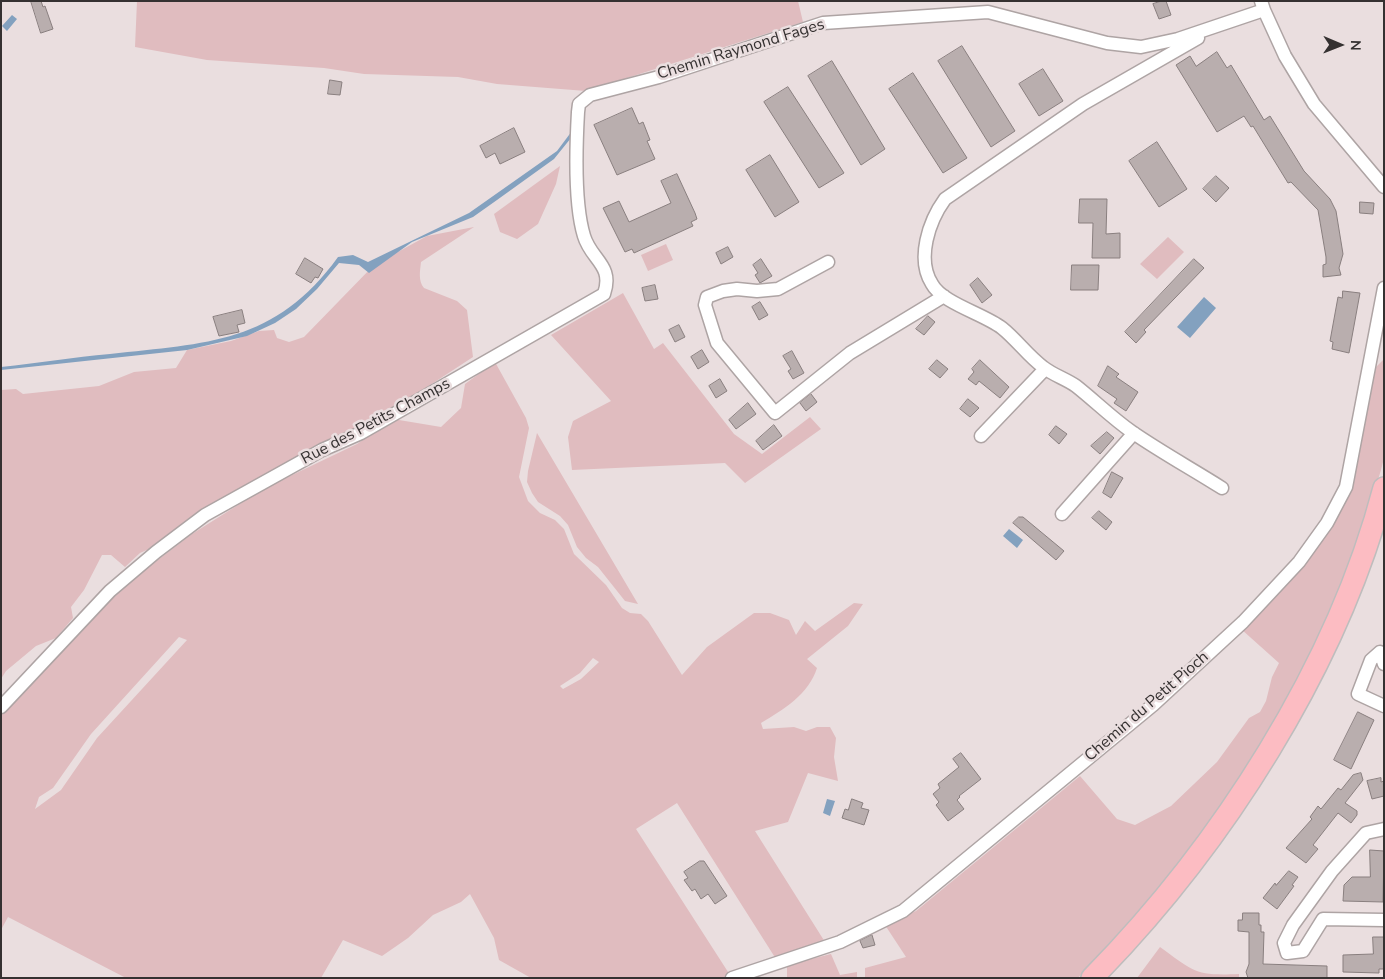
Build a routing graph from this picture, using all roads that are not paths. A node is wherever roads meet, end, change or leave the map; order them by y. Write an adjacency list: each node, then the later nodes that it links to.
1 (1262, 6): 2 (street, Chemin Raymond Fages); 4 (street)
2 (1220, 26): 3 (street, Chemin Raymond Fages); 7 (street)
3 (590, 94): 16 (street, Rue des Petits Champs)
4 (1384, 187)
5 (828, 262): 7 (street)
6 (1384, 288): 19 (street, Chemin du Petit Pioch)
7 (944, 296): 8 (street)
8 (1044, 368): 9 (street); 10 (street)
9 (1134, 433): 11 (street); 13 (street)
10 (981, 436)
11 (1222, 488)
12 (1384, 488): 20 (highway)
13 (1062, 514)
14 (1384, 664): 15 (street)
15 (1384, 706)
16 (1, 707)
17 (1384, 828): 18 (street)
18 (1384, 920)
19 (732, 978)
20 (1092, 978)

